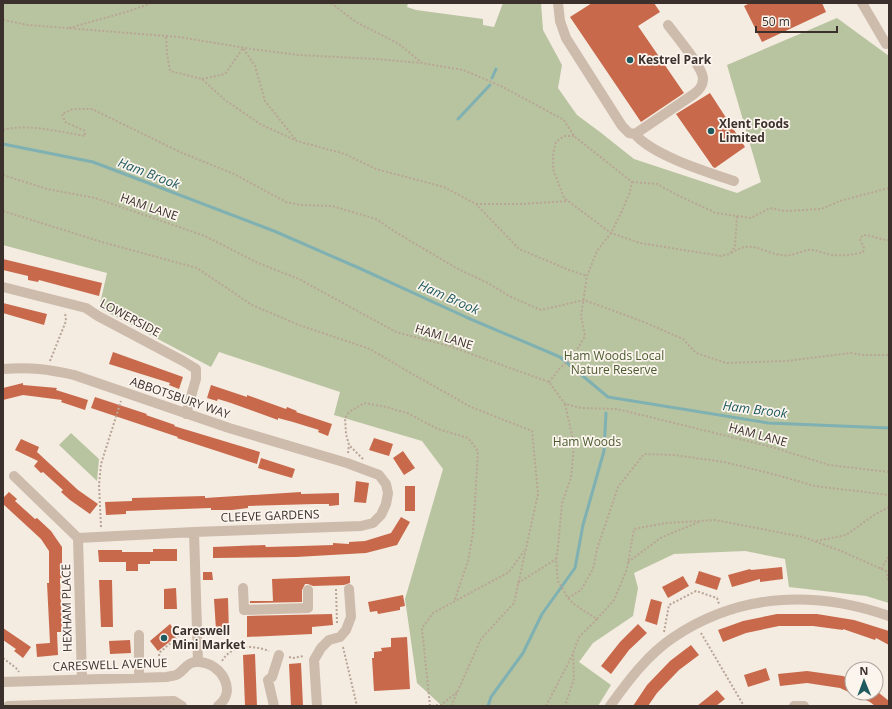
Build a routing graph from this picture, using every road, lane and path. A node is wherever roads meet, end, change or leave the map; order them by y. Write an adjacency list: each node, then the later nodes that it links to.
1 (152, 3): 7 (path)
2 (331, 3): 11 (path)
3 (558, 3): 14 (street)
4 (862, 3): 9 (street)
5 (3, 20): 7 (path)
6 (668, 25): 14 (street)
7 (66, 28): 8 (path)
8 (166, 37): 10 (path); 12 (path)
9 (886, 44)
10 (243, 48): 11 (path); 12 (path); 16 (path)
11 (422, 63): 15 (path)
12 (202, 79): 16 (path)
13 (3, 130): 30 (path)
14 (635, 134): 19 (street)
15 (574, 136): 18 (path); 21 (path)
16 (297, 142): 22 (path)
17 (3, 175): 35 (path, HAM LANE)
18 (632, 182): 24 (path); 25 (path)
19 (734, 182)
20 (889, 188): 24 (path)
21 (568, 201): 22 (path); 25 (path)
22 (476, 204): 28 (path)
23 (3, 211): 50 (path)
24 (737, 216): 27 (path)
25 (611, 233): 27 (path); 28 (path)
26 (889, 240): 27 (path)
27 (730, 254)
28 (587, 276): 30 (path)
29 (3, 287): 31 (street, LOWERSIDE)
30 (584, 300): 32 (path); 35 (path)
31 (64, 303): 33 (path); 38 (street, LOWERSIDE)
32 (889, 355)
33 (51, 358)
34 (3, 369): 38 (street, ABBOTSBURY WAY)
35 (549, 382): 37 (path)
36 (120, 404): 46 (path)
37 (565, 404): 41 (path, HAM LANE); 52 (path)
38 (186, 414): 39 (street, ABBOTSBURY WAY)
39 (347, 463): 40 (street, CLEEVE GARDENS)
40 (363, 469): 47 (street, CLEEVE GARDENS); 62 (path)
41 (889, 472)
42 (14, 476): 48 (street)
43 (889, 495): 61 (path)
44 (889, 507): 49 (path)
45 (702, 521): 49 (path); 53 (path); 53 (path)
46 (101, 528)
47 (194, 532): 48 (street, CLEEVE GARDENS); 67 (street)
48 (78, 538): 79 (street, HEXHAM PLACE)
49 (815, 541): 54 (path)
50 (526, 549): 56 (path); 62 (path)
51 (889, 556): 54 (path)
52 (556, 559): 56 (path); 61 (path)
53 (628, 562): 65 (path)
54 (881, 569): 55 (path)
55 (889, 582)
56 (518, 583): 82 (path)
57 (243, 588): 60 (street)
58 (349, 588): 69 (street)
59 (336, 589): 69 (path)
60 (308, 590)
61 (568, 598): 65 (path)
62 (454, 602): 89 (path)
63 (723, 612): 64 (street); 66 (street); 70 (path)
64 (889, 616)
65 (597, 619): 72 (path)
66 (696, 624): 70 (street); 94 (path)
67 (197, 633): 75 (path); 76 (street)
68 (138, 635): 78 (street)
69 (340, 637): 71 (street); 88 (path)
70 (669, 641): 93 (street)
71 (320, 648): 73 (path); 87 (street)
72 (573, 653): 91 (path); 92 (path)
73 (279, 655): 77 (path); 86 (street)
74 (3, 658): 80 (path)
75 (159, 658)
76 (198, 662): 77 (street); 78 (street, CARESWELL AVENUE)
77 (218, 669): 85 (street)
78 (139, 677): 79 (street, CARESWELL AVENUE)
79 (82, 679): 80 (street, CARESWELL AVENUE)
80 (25, 681): 81 (street, CARESWELL AVENUE)
81 (3, 682)
82 (458, 692): 89 (path); 90 (path)
83 (8, 706): 84 (street)
84 (182, 706)
85 (218, 706)
86 (274, 706)
87 (317, 706)
88 (357, 706)
89 (431, 706)
90 (451, 706)
91 (546, 706)
92 (565, 706)
93 (610, 706)
94 (744, 706)
95 (794, 706): 96 (street)
96 (804, 706)

